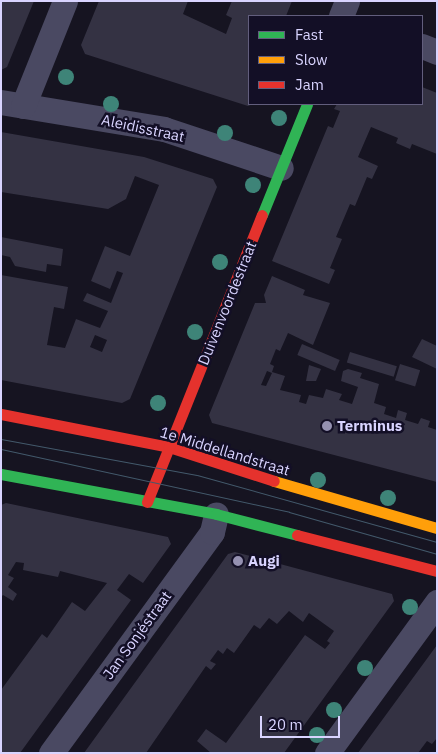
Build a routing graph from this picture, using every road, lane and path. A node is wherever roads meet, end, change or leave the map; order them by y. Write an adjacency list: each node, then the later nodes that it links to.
1 (65, 1): 4 (street)
2 (423, 46): 3 (street)
3 (437, 52)
4 (12, 104): 6 (street, Aleidisstraat)
5 (306, 105): 6 (street, Duivenvoordestraat)
6 (281, 168): 8 (street, Duivenvoordestraat)
7 (1, 414): 8 (street, 1e Middellandstraat)
8 (169, 447): 10 (street, Duivenvoordestraat); 12 (street, 1e Middellandstraat)
9 (1, 474): 10 (street)
10 (147, 502): 11 (street)
11 (216, 514): 13 (street); 15 (street, Jan Sonjéstraat)
12 (437, 528)
13 (437, 572)
14 (437, 602): 16 (street)
15 (51, 753)
16 (327, 753)

